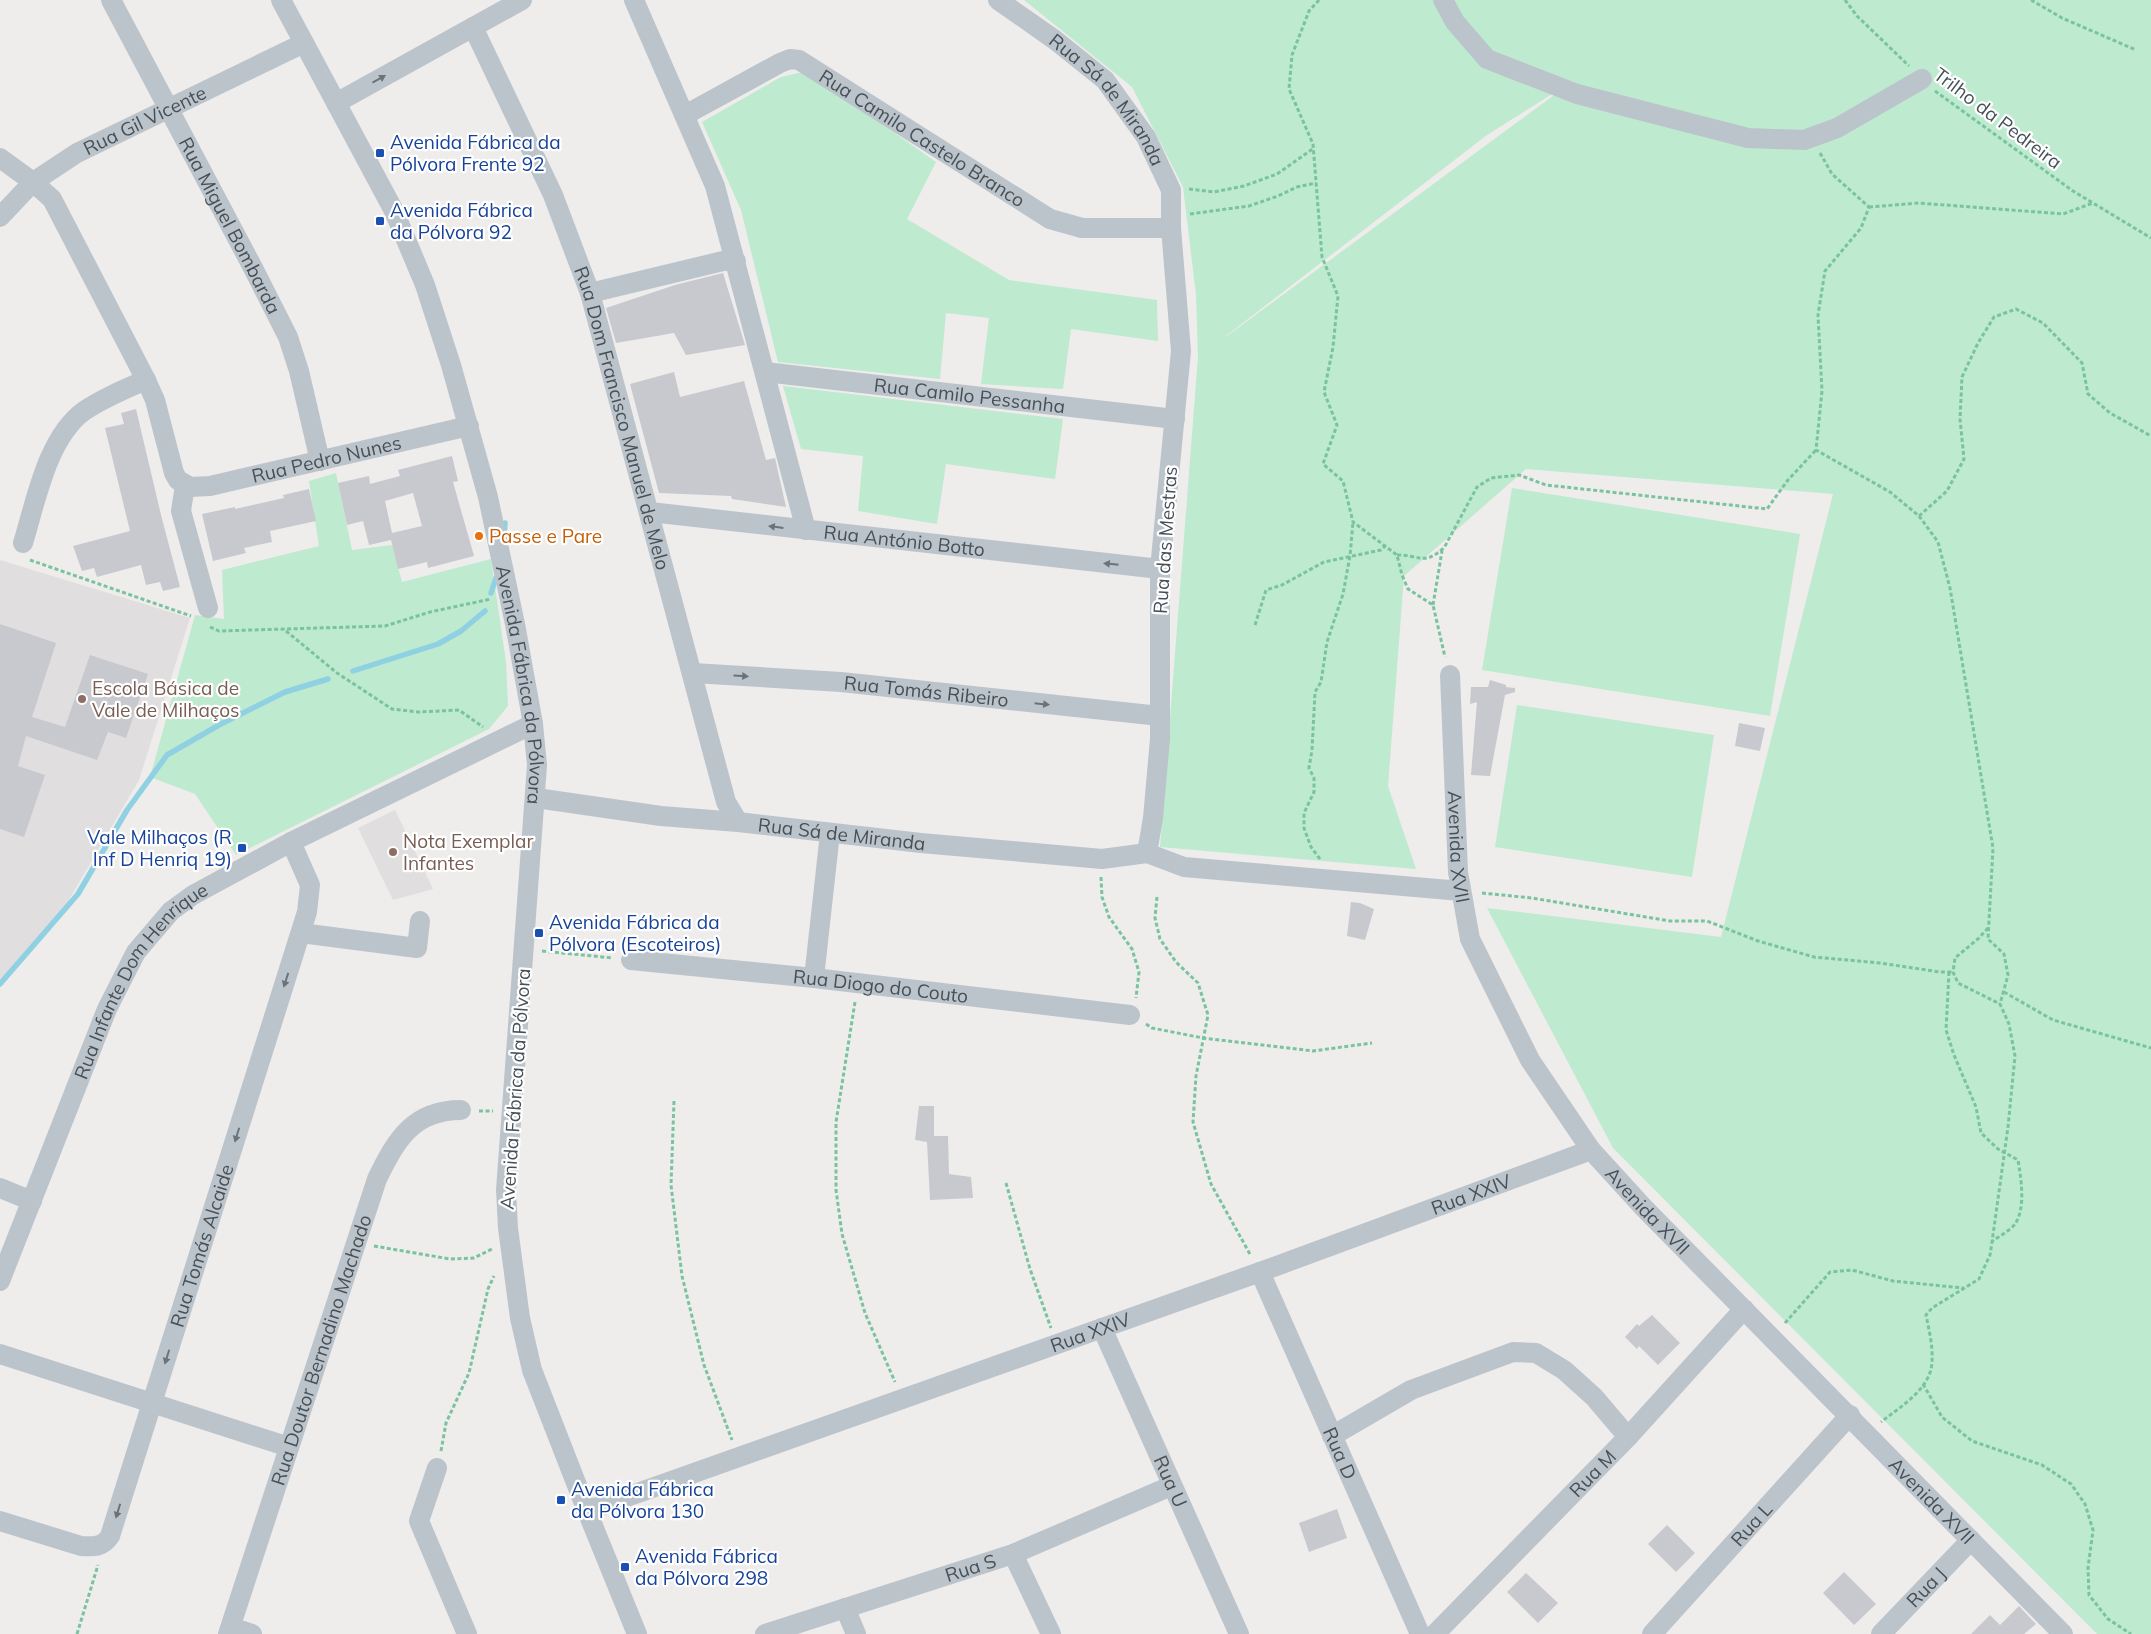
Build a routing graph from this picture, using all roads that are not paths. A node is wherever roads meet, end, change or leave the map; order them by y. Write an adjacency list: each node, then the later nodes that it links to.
1 (111, 0): 11 (street, Rua Miguel Bombarda)
2 (280, 0): 8 (street, Avenida Fábrica da Pólvora)
3 (522, 0): 7 (street)
4 (634, 0): 12 (street)
5 (998, 0): 16 (street, Rua Sá de Miranda)
6 (1443, 0): 9 (street)
7 (473, 27): 10 (street, one-way to 7); 18 (street, Rua Dom Francisco Manuel de Melo)
8 (304, 43): 10 (street, Avenida Fábrica da Pólvora); 11 (street, Rua Gil Vicente)
9 (1922, 79)
10 (336, 103): 22 (street, Avenida Fábrica da Pólvora)
11 (169, 110): 14 (street, Rua Gil Vicente); 23 (street, Rua Miguel Bombarda)
12 (685, 115): 16 (street, Rua Camilo Castelo Branco); 17 (street)
13 (0, 158): 14 (street)
14 (33, 182): 15 (street, Rua Gil Vicente); 20 (street)
15 (0, 216)
16 (1170, 222): 21 (street, Rua das Mestras)
17 (736, 261): 18 (street); 19 (street)
18 (590, 293): 25 (street, Rua Dom Francisco Manuel de Melo)
19 (765, 372): 21 (street, Rua Camilo Pessanha); 26 (street)
20 (146, 380): 24 (street); 27 (street)
21 (1175, 419): 28 (street, Rua das Mestras)
22 (468, 426): 23 (street, Rua Pedro Nunes); 33 (street, Avenida Fábrica da Pólvora)
23 (320, 461): 24 (street, Rua Pedro Nunes)
24 (184, 485): 29 (street)
25 (650, 512): 26 (street, Rua António Botto, one-way to 25); 30 (street, Rua Dom Francisco Manuel de Melo)
26 (806, 530): 28 (street, Rua António Botto, one-way to 26)
27 (24, 551)
28 (1160, 569): 32 (street, Rua das Mestras)
29 (204, 617)
30 (692, 674): 32 (street, Rua Tomás Ribeiro, one-way to 32); 35 (street, Rua Dom Francisco Manuel de Melo)
31 (1450, 675): 39 (street, Avenida XVII)
32 (1160, 716): 38 (street, Rua das Mestras)
33 (533, 724): 34 (street, Avenida Fábrica da Pólvora); 37 (street, Rua Infante Dom Henrique)
34 (536, 798): 35 (street, Rua Sá de Miranda); 61 (street, Avenida Fábrica da Pólvora)
35 (738, 822): 36 (street, Rua Sá de Miranda)
36 (830, 833): 38 (street, Rua Sá de Miranda); 43 (street)
37 (291, 842): 41 (street, Rua Tomás Alcaide); 48 (street, Rua Infante Dom Henrique)
38 (1147, 853): 39 (street)
39 (1460, 882): 46 (street, Avenida XVII)
40 (420, 921): 41 (street)
41 (300, 933): 54 (street, Rua Tomás Alcaide, one-way to 54)
42 (631, 960): 43 (street, Rua Diogo do Couto)
43 (814, 978): 44 (street, Rua Diogo do Couto)
44 (1130, 1015)
45 (461, 1110): 58 (street, Rua Doutor Bernadino Machado)
46 (1591, 1150): 49 (street, Rua XXIV); 51 (street, Avenida XVII)
47 (0, 1188): 48 (street)
48 (32, 1201): 50 (street, Rua Infante Dom Henrique)
49 (1260, 1272): 52 (street, Rua XXIV); 56 (street, Rua D)
50 (0, 1280)
51 (1744, 1309): 55 (street, Avenida XVII); 57 (street, Rua M)
52 (1102, 1328): 60 (street, Rua U); 61 (street, Rua XXIV)
53 (0, 1354): 54 (street)
54 (152, 1404): 58 (street); 62 (street, Rua Tomás Alcaide, one-way to 62)
55 (1850, 1415): 63 (street, Avenida XVII); 76 (street, Rua L)
56 (1332, 1436): 57 (street); 74 (street, Rua D)
57 (1628, 1437): 75 (street, Rua M)
58 (289, 1447): 66 (street, Rua Doutor Bernadino Machado)
59 (437, 1468): 68 (street)
60 (1172, 1486): 64 (street, Rua S); 73 (street, Rua U)
61 (587, 1511): 69 (street, Avenida Fábrica da Pólvora)
62 (0, 1521)
63 (1971, 1540): 77 (street, Rua J); 78 (street, Avenida XVII)
64 (1013, 1554): 65 (street, Rua S); 72 (street)
65 (845, 1608): 70 (street, Rua S); 71 (street)
66 (229, 1630): 67 (street)
67 (252, 1634)
68 (467, 1634)
69 (637, 1634)
70 (765, 1634)
71 (856, 1634)
72 (1051, 1634)
73 (1239, 1634)
74 (1420, 1634)
75 (1435, 1634)
76 (1652, 1634)
77 (1881, 1634)
78 (2063, 1634)

